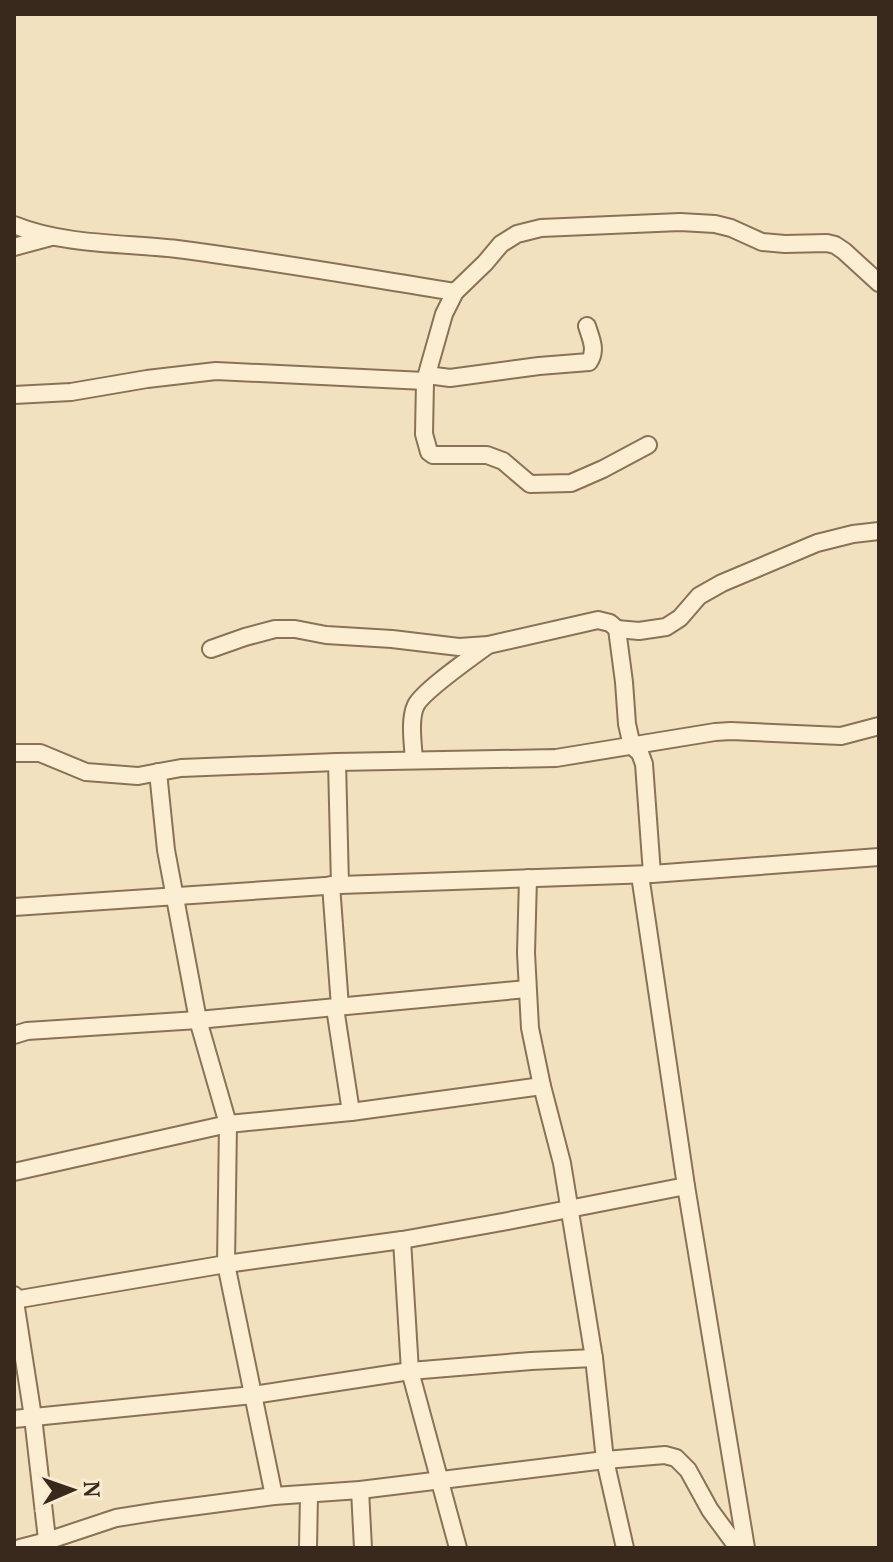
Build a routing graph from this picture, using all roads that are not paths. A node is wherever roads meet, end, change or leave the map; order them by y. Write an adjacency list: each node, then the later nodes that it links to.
1 (14, 225): 2 (street)
2 (52, 237): 3 (street); 5 (street)
3 (14, 247)
4 (879, 283): 5 (street)
5 (455, 292): 7 (street)
6 (587, 326): 7 (street)
7 (426, 378): 8 (street); 9 (street)
8 (14, 395)
9 (648, 445)
10 (879, 531): 11 (street)
11 (617, 629): 12 (street); 15 (street)
12 (488, 645): 13 (street); 17 (street)
13 (211, 649)
14 (879, 726): 15 (street)
15 (632, 746): 17 (street); 21 (street)
16 (14, 753): 19 (street)
17 (414, 760): 18 (street)
18 (337, 762): 19 (street); 23 (street)
19 (158, 772): 24 (street)
20 (879, 857): 21 (street)
21 (646, 875): 22 (street); 34 (street)
22 (528, 878): 23 (street); 26 (street)
23 (335, 885): 24 (street); 27 (street)
24 (173, 896): 25 (street); 28 (street)
25 (14, 907)
26 (527, 989): 27 (street); 30 (street)
27 (338, 1007): 28 (street); 31 (street)
28 (198, 1020): 29 (street); 32 (street)
29 (14, 1035)
30 (542, 1086): 31 (street); 35 (street)
31 (351, 1112): 32 (street)
32 (228, 1124): 33 (street); 37 (street)
33 (14, 1172)
34 (686, 1186): 35 (street); 56 (street)
35 (568, 1209): 36 (street); 39 (street)
36 (402, 1240): 37 (street); 40 (street)
37 (226, 1264): 38 (street); 41 (street)
38 (14, 1298): 42 (street)
39 (594, 1358): 40 (street); 44 (street)
40 (410, 1371): 41 (street); 45 (street)
41 (253, 1395): 42 (street); 48 (street)
42 (33, 1417): 43 (street); 49 (street)
43 (14, 1419)
44 (605, 1460): 45 (street); 54 (street); 55 (street)
45 (440, 1481): 46 (street); 53 (street)
46 (360, 1490): 47 (street); 52 (street)
47 (309, 1495): 48 (street); 51 (street)
48 (274, 1496): 49 (street)
49 (48, 1545): 50 (street)
50 (20, 1548)
51 (308, 1548)
52 (363, 1548)
53 (458, 1548)
54 (625, 1548)
55 (738, 1548)
56 (746, 1548)

